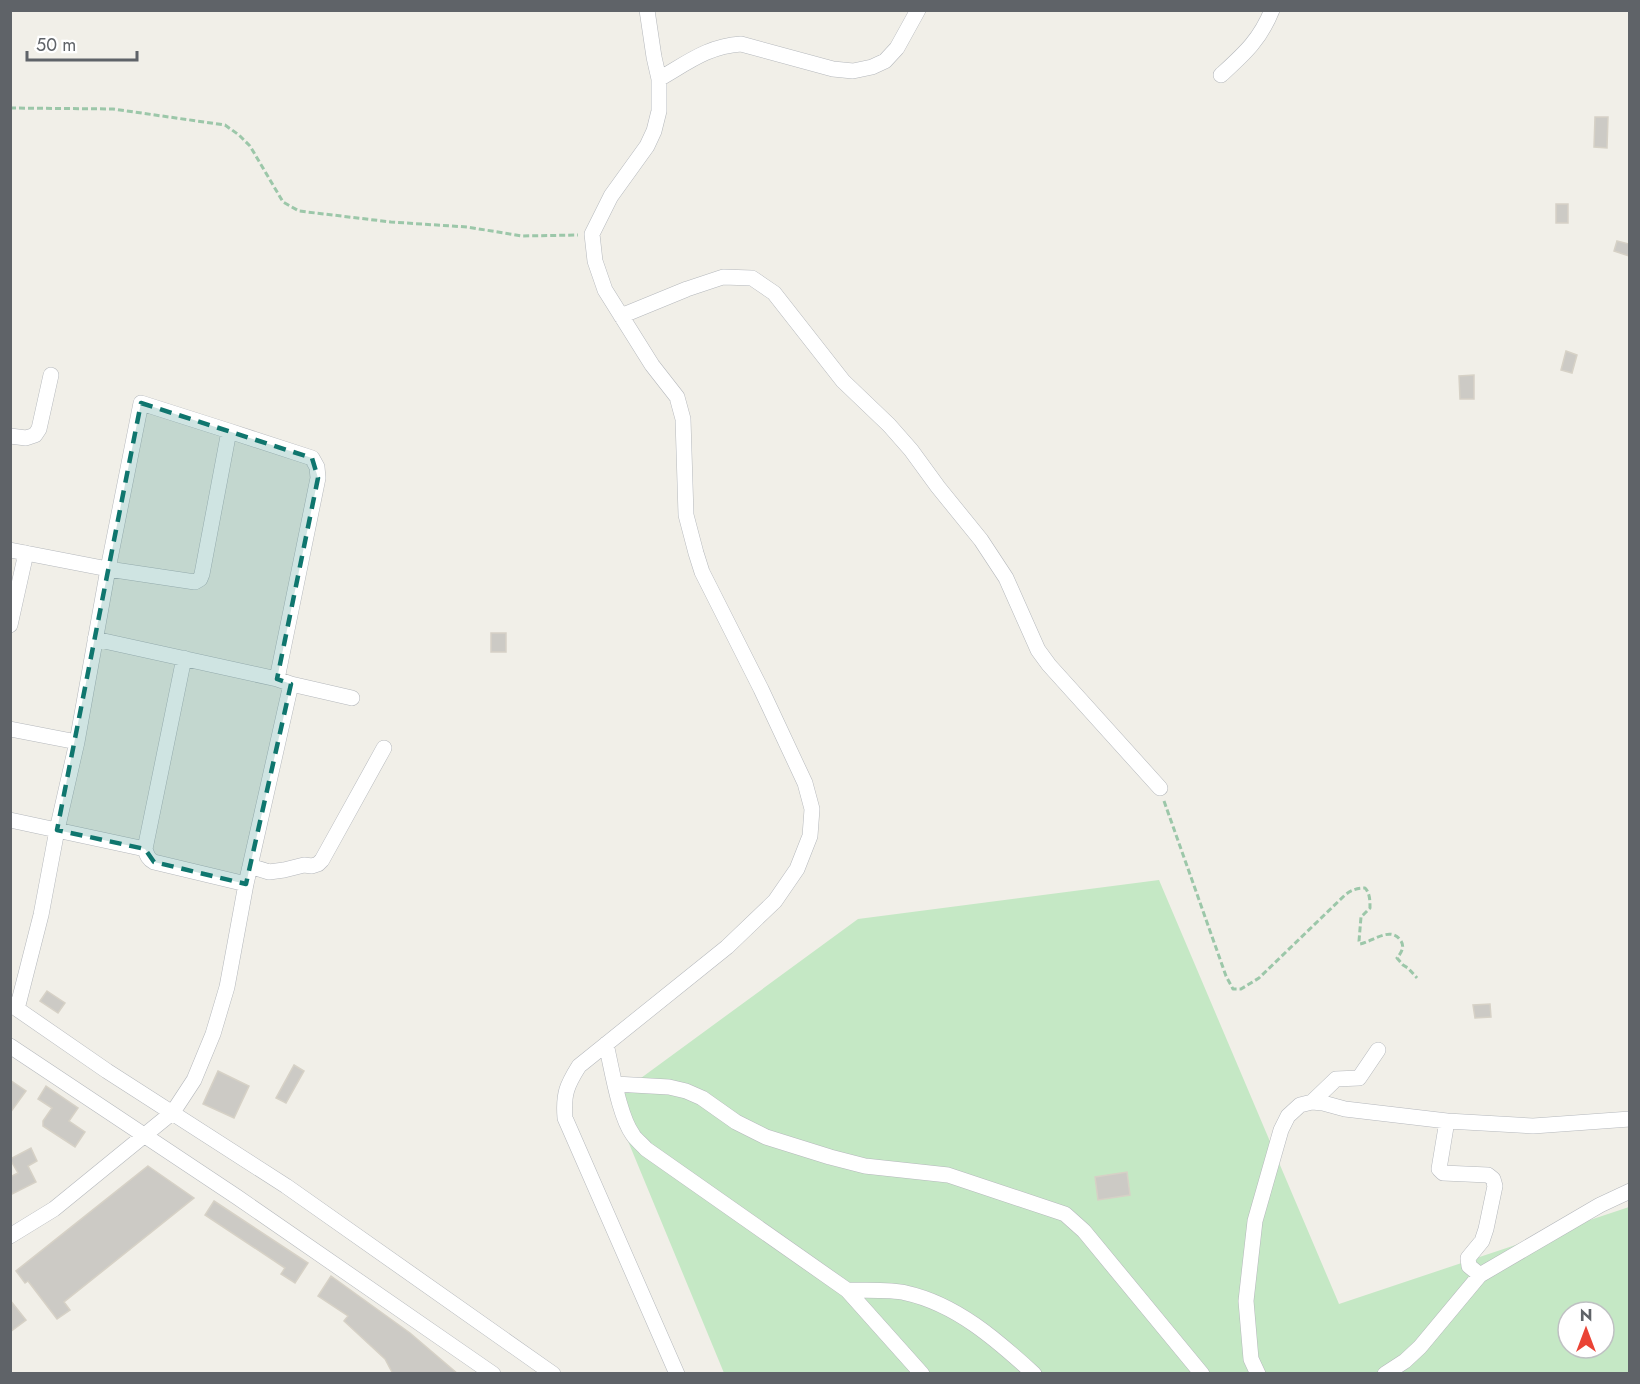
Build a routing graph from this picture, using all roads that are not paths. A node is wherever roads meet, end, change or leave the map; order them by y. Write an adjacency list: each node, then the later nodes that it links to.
1 (647, 10): 5 (street)
2 (918, 10): 5 (street)
3 (1272, 10): 4 (street)
4 (1221, 75)
5 (659, 78): 6 (street)
6 (621, 316): 20 (street); 27 (street)
7 (51, 375): 9 (street)
8 (229, 431): 11 (street); 11 (street); 15 (street)
9 (10, 436)
10 (18, 551): 11 (street); 12 (street)
11 (108, 569): 13 (street)
12 (10, 625)
13 (96, 639): 14 (street); 18 (street)
14 (184, 658): 15 (street); 23 (street)
15 (284, 682): 16 (street); 24 (street)
16 (352, 698)
17 (10, 729): 18 (street)
18 (77, 742): 22 (street)
19 (384, 748): 24 (street)
20 (1160, 788)
21 (10, 820): 22 (street)
22 (57, 830): 23 (street); 26 (street)
23 (145, 849): 25 (street)
24 (250, 866): 25 (street)
25 (246, 884): 32 (street)
26 (14, 1007): 32 (street)
27 (606, 1044): 30 (street); 42 (street)
28 (10, 1046): 35 (street)
29 (1378, 1050): 31 (street)
30 (615, 1084): 39 (street); 45 (street)
31 (1312, 1102): 34 (street); 46 (street)
32 (173, 1112): 35 (street); 41 (street)
33 (1629, 1119): 34 (street)
34 (1447, 1121): 38 (street)
35 (144, 1135): 37 (street); 40 (street)
36 (1629, 1191): 38 (street)
37 (10, 1236)
38 (1480, 1275): 47 (street)
39 (847, 1290): 43 (street); 44 (street)
40 (493, 1374)
41 (553, 1374)
42 (677, 1374)
43 (922, 1374)
44 (1034, 1374)
45 (1202, 1374)
46 (1258, 1374)
47 (1385, 1374)

